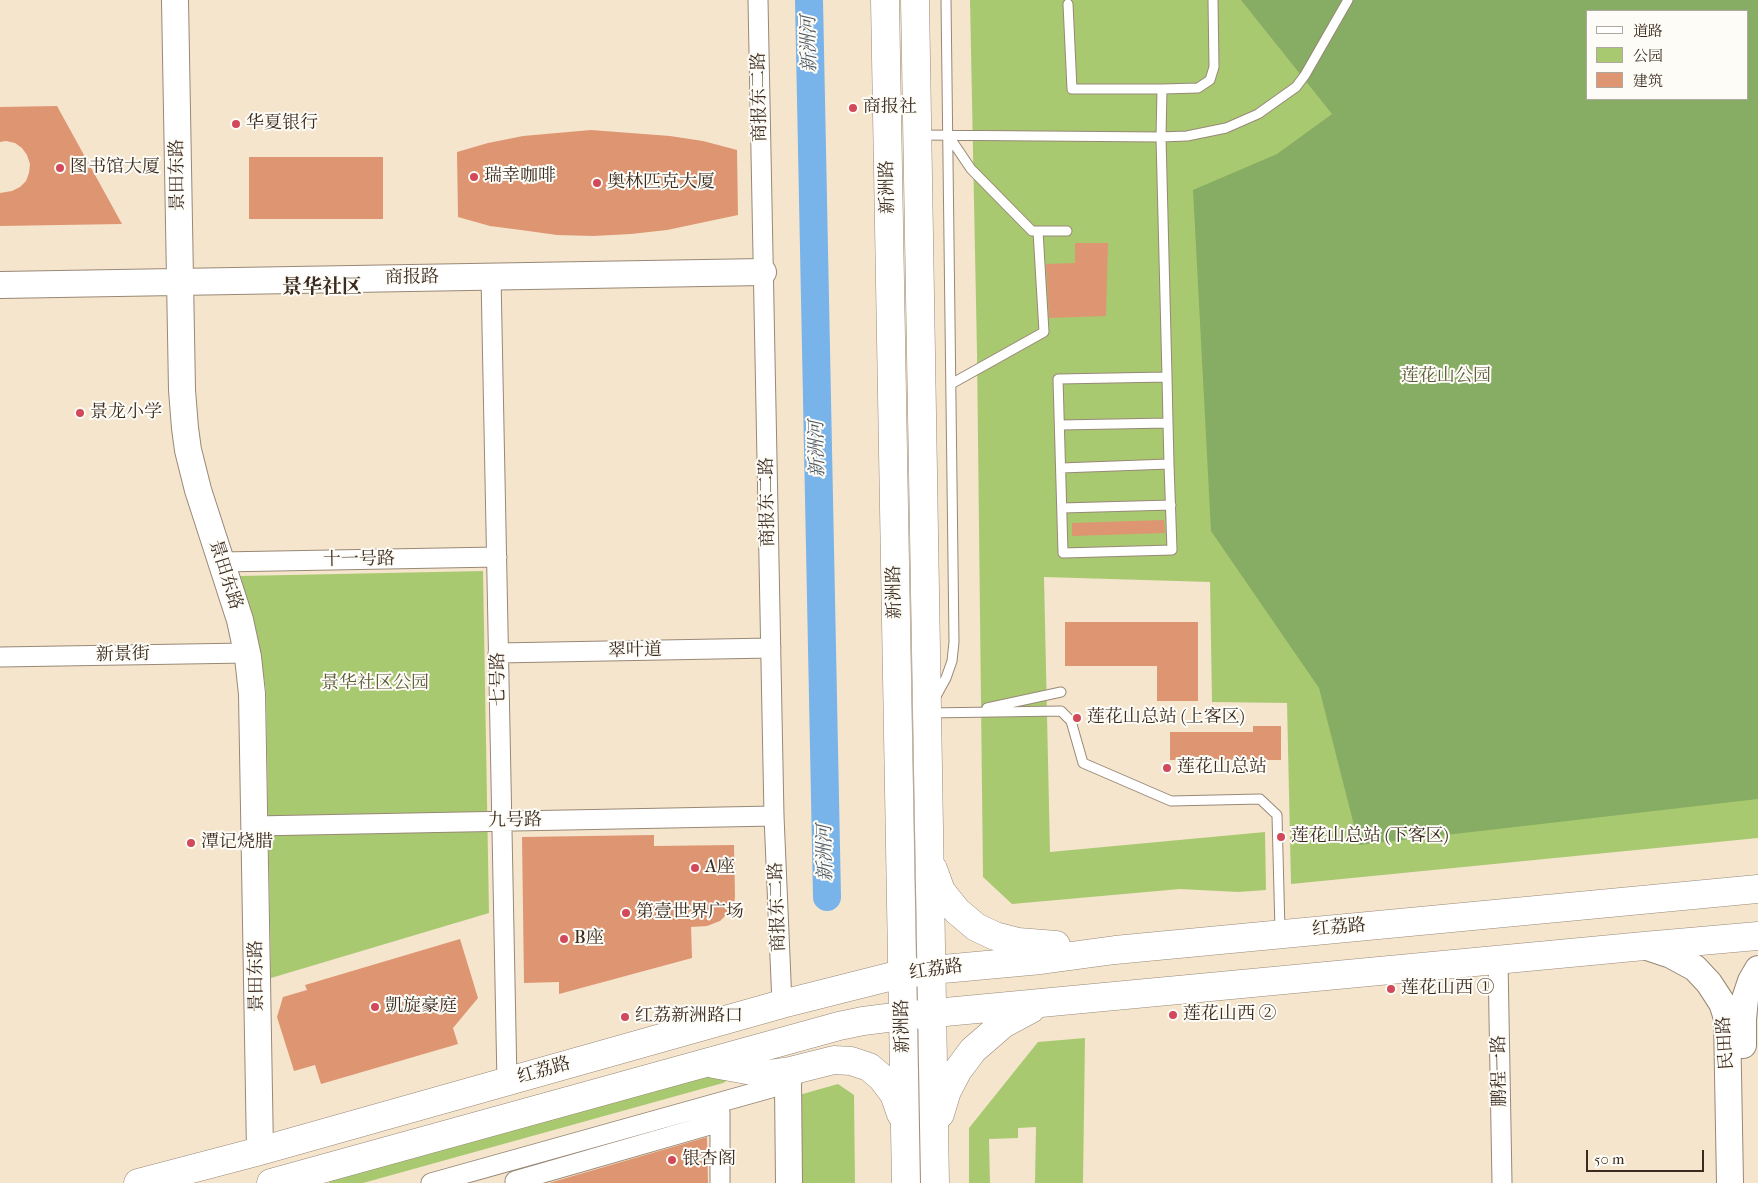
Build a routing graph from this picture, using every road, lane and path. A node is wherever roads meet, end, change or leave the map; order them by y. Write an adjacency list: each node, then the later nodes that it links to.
1 (175, 0): 17 (street, 景田东路)
2 (758, 0): 15 (street, 商报东二路)
3 (884, 0): 48 (main road, 新洲路)
4 (915, 0): 11 (main road, 新洲路)
5 (946, 0): 10 (lane)
6 (1213, 0): 9 (lane)
7 (1348, 0): 12 (lane)
8 (1068, 4): 9 (lane)
9 (1162, 89): 12 (lane)
10 (948, 134): 11 (lane); 12 (lane); 13 (lane); 20 (lane)
11 (918, 135): 35 (main road, 新洲路)
12 (1161, 137): 19 (lane)
13 (1038, 231): 14 (lane); 20 (lane)
14 (1067, 231)
15 (763, 272): 16 (street, 商报路); 29 (street, 商报东二路)
16 (491, 276): 17 (street, 商报路); 27 (street, 七号路)
17 (180, 282): 18 (street, 商报路); 28 (street, 景田东路)
18 (0, 285)
19 (1167, 377): 21 (lane); 22 (lane)
20 (951, 384): 35 (lane)
21 (1168, 423): 22 (lane); 23 (lane)
22 (1060, 425): 24 (lane)
23 (1170, 464): 24 (lane); 25 (lane)
24 (1061, 468): 26 (lane)
25 (1171, 505): 26 (lane); 26 (lane)
26 (1062, 508)
27 (496, 557): 28 (street, 十一号路); 31 (street, 七号路)
28 (221, 562): 30 (street, 景田东路)
29 (771, 648): 31 (street, 翠叶道); 36 (street, 商报东二路)
30 (247, 653): 32 (street, 新景街); 38 (street, 景田东路)
31 (498, 653): 37 (street, 七号路)
32 (0, 657)
33 (1061, 692): 34 (lane)
34 (967, 712): 35 (lane); 41 (lane)
35 (928, 713): 39 (main road, 新洲路)
36 (774, 816): 37 (street, 九号路); 50 (street, 商报东二路)
37 (502, 821): 38 (street, 九号路); 55 (street, 七号路)
38 (255, 826): 60 (street, 景田东路)
39 (930, 863): 44 (main road); 47 (main road, 新洲路)
40 (1758, 889): 41 (main road, 红荔路)
41 (1280, 933): 44 (main road, 红荔路)
42 (1758, 936): 43 (main road, 红荔路)
43 (1644, 946): 45 (main road, 红荔路); 71 (street, 民田路)
44 (1115, 950): 47 (main road, 红荔路)
45 (1498, 960): 49 (main road, 红荔路); 70 (street, 鹏程一路)
46 (1758, 969): 72 (street, 民田路)
47 (932, 970): 48 (main road, 红荔路); 51 (main road, 新洲路)
48 (902, 975): 50 (main road, 红荔路); 52 (main road, 新洲路)
49 (1049, 1002): 51 (main road, 红荔路); 59 (main road)
50 (782, 1004): 55 (main road, 红荔路)
51 (932, 1013): 52 (main road, 红荔路); 59 (main road, 新洲路)
52 (903, 1016): 53 (main road, 红荔路); 58 (main road, 新洲路)
53 (707, 1063): 54 (main road); 64 (main road, 红荔路)
54 (777, 1078): 56 (street); 58 (main road); 67 (street)
55 (507, 1082): 60 (main road, 红荔路)
56 (724, 1101): 57 (street); 61 (street)
57 (720, 1122): 62 (street); 66 (street)
58 (905, 1130): 68 (main road, 新洲路)
59 (935, 1140): 69 (main road, 新洲路)
60 (260, 1151): 63 (main road, 红荔路)
61 (498, 1164): 62 (street); 65 (street)
62 (515, 1182)
63 (138, 1183)
64 (271, 1183)
65 (431, 1183)
66 (720, 1183)
67 (789, 1183)
68 (906, 1183)
69 (935, 1183)
70 (1502, 1183)
71 (1730, 1183)
72 (1746, 1183)

